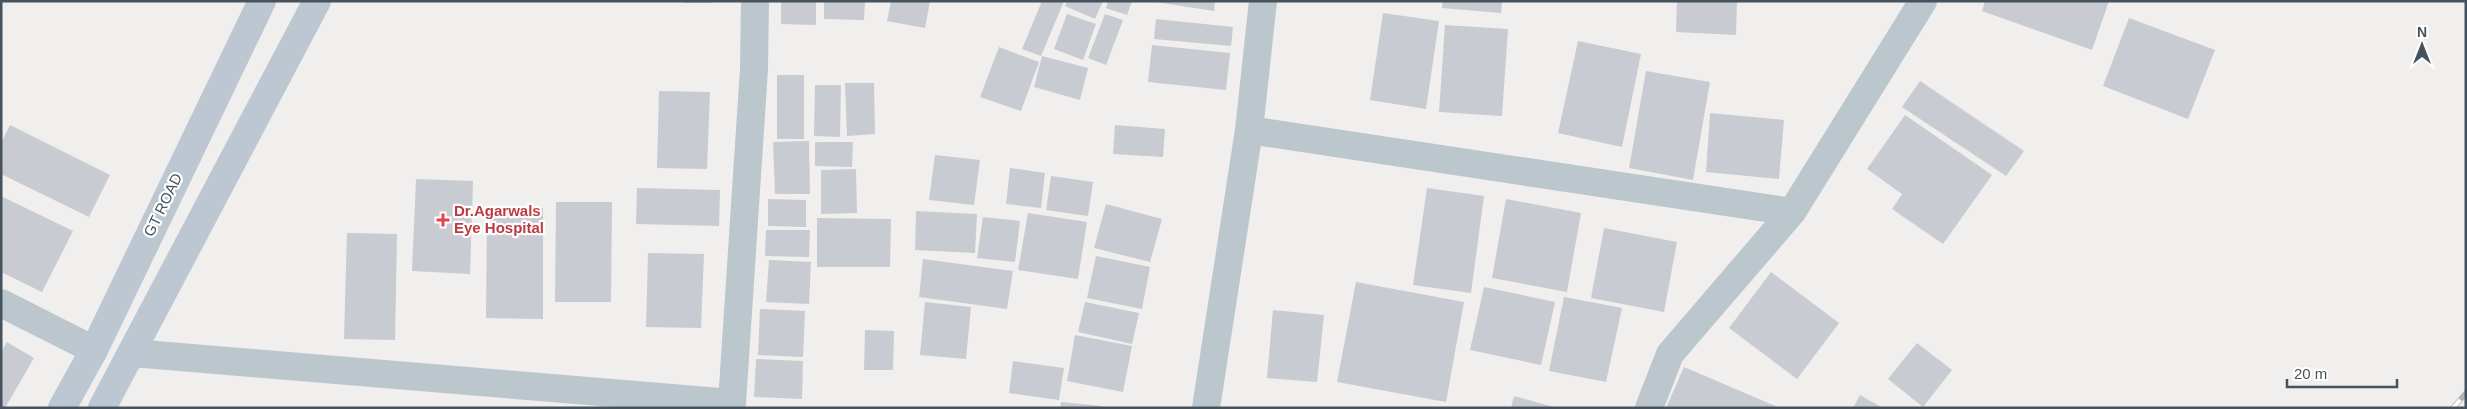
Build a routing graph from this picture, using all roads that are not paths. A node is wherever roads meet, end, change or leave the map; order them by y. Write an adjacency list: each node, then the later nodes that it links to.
1 (262, 1): 9 (main road, GT ROAD)
2 (317, 1): 10 (main road)
3 (755, 1): 11 (street)
4 (1263, 1): 6 (street)
5 (1923, 1): 7 (street)
6 (1249, 130): 7 (street); 14 (street)
7 (1792, 212): 15 (street)
8 (1, 303): 9 (street)
9 (94, 350): 12 (main road, GT ROAD)
10 (132, 353): 11 (street); 13 (main road)
11 (732, 405)
12 (62, 408)
13 (102, 408)
14 (1206, 408)
15 (1649, 408)

